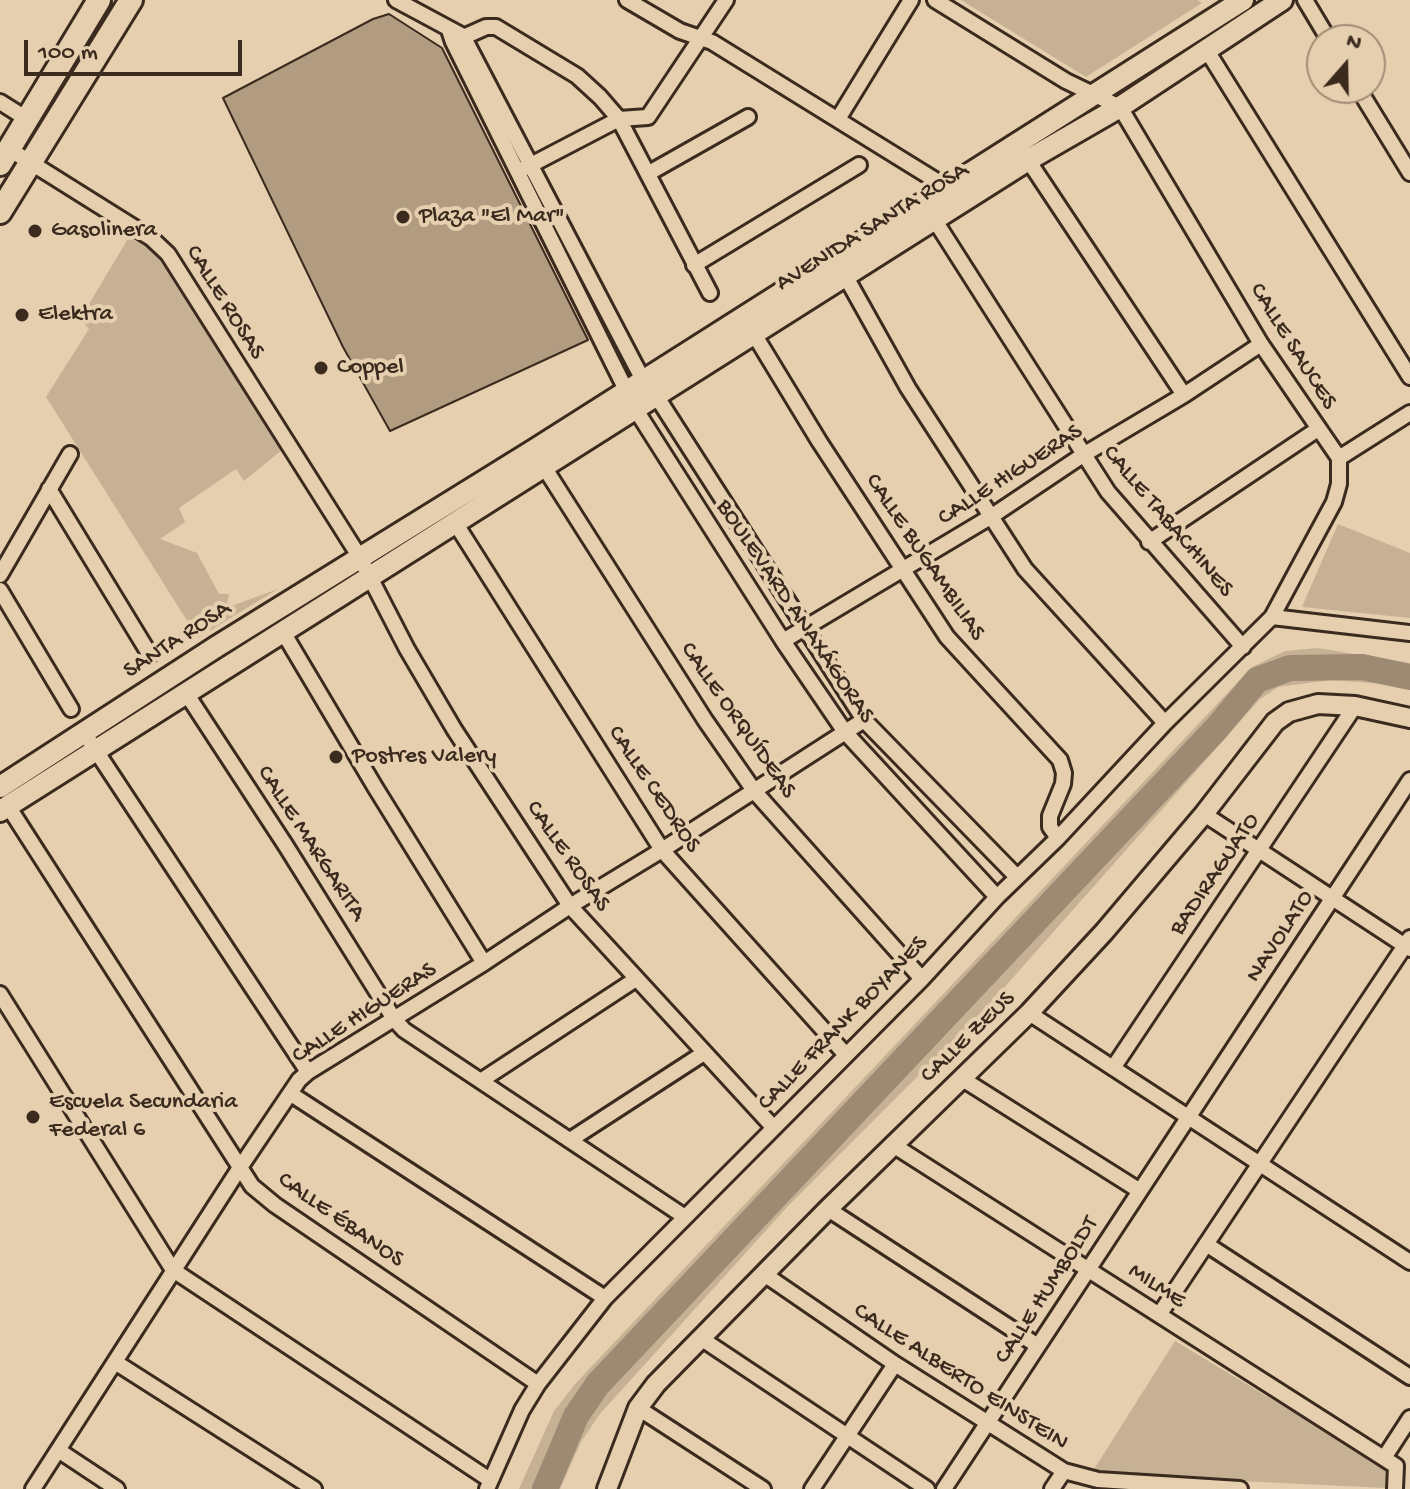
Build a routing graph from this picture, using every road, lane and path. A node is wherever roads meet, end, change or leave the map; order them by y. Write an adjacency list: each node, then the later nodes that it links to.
1 (99, 0): 21 (main road)
2 (131, 0): 26 (main road)
3 (396, 0): 11 (street)
4 (627, 0): 14 (street)
5 (726, 0): 14 (street)
6 (911, 0): 23 (street)
7 (935, 0): 16 (street)
8 (1282, 0): 15 (main road, AVENIDA SANTA ROSA)
9 (1305, 0): 12 (street)
10 (1234, 2): 16 (main road, AVENIDA SANTA ROSA)
11 (425, 6): 13 (street)
12 (1319, 24)
13 (455, 36): 22 (street); 27 (street); 29 (street)
14 (700, 40): 22 (street); 23 (street)
15 (1206, 49): 19 (main road, AVENIDA SANTA ROSA); 40 (street)
16 (1095, 94): 19 (street); 32 (main road, AVENIDA SANTA ROSA)
17 (0, 102): 21 (street)
18 (1368, 104): 31 (street)
19 (1120, 107): 25 (main road, AVENIDA SANTA ROSA); 39 (street, CALLE SAUCES)
20 (748, 117): 30 (street)
21 (27, 119): 24 (main road)
22 (619, 119): 27 (street); 30 (street)
23 (838, 119): 32 (street)
24 (4, 157): 26 (street, CALLE ROSAS)
25 (1028, 160): 34 (main road, AVENIDA SANTA ROSA); 43 (street)
26 (31, 162): 33 (main road); 57 (street, CALLE ROSAS)
27 (532, 164): 29 (street); 41 (street)
28 (859, 165): 35 (street)
29 (518, 172): 42 (street)
30 (649, 173): 35 (street)
31 (1410, 173)
32 (948, 188): 41 (main road, AVENIDA SANTA ROSA)
33 (0, 212)
34 (934, 219): 36 (main road, AVENIDA SANTA ROSA); 49 (street, CALLE TABACHINES)
35 (694, 265): 37 (street)
36 (846, 277): 38 (main road, AVENIDA SANTA ROSA); 53 (street)
37 (710, 293)
38 (754, 334): 44 (main road, AVENIDA SANTA ROSA); 58 (street, CALLE BUGAMBILIAS)
39 (1261, 344): 43 (street, CALLE HIGUERAS); 47 (street, CALLE SAUCES)
40 (1410, 377)
41 (643, 380): 42 (main road, AVENIDA SANTA ROSA); 44 (street)
42 (624, 391): 45 (street); 51 (main road, AVENIDA SANTA ROSA)
43 (1184, 395): 49 (street, CALLE HIGUERAS)
44 (657, 397): 45 (main road, AVENIDA SANTA ROSA); 63 (street, BOULEVARD ANAXÁGORAS)
45 (636, 410): 51 (main road, AVENIDA SANTA ROSA); 66 (street, BOULEVARD ANAXÁGORAS)
46 (1410, 413): 50 (street)
47 (1318, 429): 50 (street, CALLE SAUCES); 56 (street)
48 (70, 454): 52 (street)
49 (1083, 455): 53 (street, CALLE HIGUERAS); 56 (street, CALLE TABACHINES)
50 (1339, 458): 62 (street)
51 (539, 459): 54 (main road, AVENIDA SANTA ROSA); 55 (main road, AVENIDA SANTA ROSA); 79 (street, CALLE ORQUÍDEAS)
52 (49, 489): 59 (street); 68 (street)
53 (992, 516): 58 (street, CALLE HIGUERAS); 74 (street)
54 (456, 524): 60 (main road, AVENIDA SANTA ROSA); 83 (street, CALLE CEDROS)
55 (385, 541): 57 (main road, SANTA ROSA)
56 (1149, 542): 67 (street, CALLE TABACHINES)
57 (359, 556): 60 (street); 76 (main road, SANTA ROSA)
58 (903, 571): 63 (street, CALLE HIGUERAS); 82 (street, CALLE BUGAMBILIAS)
59 (0, 575)
60 (369, 578): 64 (main road, AVENIDA SANTA ROSA); 88 (street, CALLE ROSAS)
61 (0, 590): 71 (street)
62 (1272, 617): 65 (street); 67 (street, CALLE FRANK BOYANES)
63 (803, 628): 66 (street, CALLE HIGUERAS); 73 (street, BOULEVARD ANAXÁGORAS)
64 (283, 632): 69 (main road, AVENIDA SANTA ROSA); 90 (street)
65 (1410, 633)
66 (783, 641): 75 (street, BOULEVARD ANAXÁGORAS)
67 (1243, 647): 74 (street, CALLE FRANK BOYANES)
68 (150, 655)
69 (186, 693): 77 (main road, AVENIDA SANTA ROSA); 95 (street, CALLE MARGARITA)
70 (1355, 706): 72 (street, CALLE ZEUS); 81 (street, CALLE ZEUS); 84 (street, BADIRAGUATO)
71 (71, 709)
72 (1410, 718)
73 (864, 720): 75 (street, CALLE HIGUERAS); 85 (street, BOULEVARD ANAXÁGORAS)
74 (1165, 723): 82 (street, CALLE FRANK BOYANES)
75 (845, 732): 79 (street, CALLE HIGUERAS); 86 (street, BOULEVARD ANAXÁGORAS)
76 (85, 734): 77 (street); 80 (main road, SANTA ROSA)
77 (97, 752): 80 (main road, AVENIDA SANTA ROSA); 99 (street)
78 (1410, 780): 87 (street, NAVOLATO)
79 (755, 792): 83 (street, CALLE HIGUERAS); 92 (street, CALLE ORQUÍDEAS)
80 (3, 802): 108 (street, CALLE ÉBANOS)
81 (1204, 814): 84 (street); 94 (street, CALLE ZEUS)
82 (1058, 838): 85 (street, CALLE FRANK BOYANES)
83 (662, 850): 88 (street, CALLE HIGUERAS); 97 (street, CALLE CEDROS)
84 (1259, 850): 87 (street); 98 (street, BADIRAGUATO)
85 (1017, 877): 86 (street, CALLE FRANK BOYANES)
86 (997, 897): 92 (street, CALLE FRANK BOYANES)
87 (1332, 898): 89 (street); 103 (street, NAVOLATO)
88 (570, 906): 90 (street, CALLE HIGUERAS); 91 (street, CALLE ROSAS)
89 (1408, 944): 107 (street)
90 (484, 963): 95 (street, CALLE HIGUERAS)
91 (636, 979): 96 (street, CALLE ROSAS); 101 (street)
92 (922, 979): 97 (street, CALLE FRANK BOYANES)
93 (0, 994): 116 (street)
94 (1029, 1013): 98 (street); 100 (street, CALLE ZEUS)
95 (394, 1019): 99 (street, CALLE HIGUERAS); 101 (street, CALLE MARGARITA)
96 (704, 1053): 104 (street, CALLE ROSAS); 105 (street)
97 (846, 1055): 104 (street, CALLE FRANK BOYANES)
98 (1113, 1068): 103 (street)
99 (308, 1072): 102 (street, CALLE HIGUERAS)
100 (961, 1078): 106 (street, CALLE ZEUS); 109 (street)
101 (482, 1080): 105 (street, CALLE MARGARITA)
102 (291, 1094): 108 (street, CALLE HIGUERAS); 117 (street)
103 (1188, 1117): 107 (street); 109 (street, CALLE HUMBOLDT)
104 (774, 1128): 111 (street, CALLE FRANK BOYANES)
105 (570, 1140): 111 (street, CALLE MARGARITA)
106 (893, 1145): 110 (street, CALLE ZEUS); 114 (street, MILME)
107 (1260, 1164): 112 (street); 113 (street)
108 (239, 1169): 116 (street, CALLE HIGUERAS); 124 (street, CALLE ÉBANOS)
109 (1140, 1191): 114 (street, CALLE HUMBOLDT)
110 (828, 1209): 115 (street, CALLE ZEUS); 120 (street)
111 (685, 1217): 117 (street, CALLE FRANK BOYANES)
112 (1206, 1244): 118 (street); 123 (street)
113 (1410, 1262)
114 (1088, 1270): 118 (street, MILME); 120 (street, CALLE HUMBOLDT)
115 (764, 1274): 119 (street, CALLE ZEUS); 122 (street, CALLE ALBERTO EINSTEIN)
116 (179, 1275): 121 (street, CALLE HIGUERAS); 132 (street)
117 (605, 1298): 124 (street, CALLE FRANK BOYANES)
118 (1159, 1315): 130 (street, MILME)
119 (702, 1339): 125 (street, CALLE ZEUS); 128 (street)
120 (1038, 1346): 127 (street, CALLE HUMBOLDT)
121 (115, 1362): 129 (street, CALLE HIGUERAS); 135 (street)
122 (895, 1364): 127 (street, CALLE ALBERTO EINSTEIN); 128 (street)
123 (1410, 1377)
124 (538, 1384): 132 (street, CALLE FRANK BOYANES)
125 (638, 1408): 136 (street, CALLE ZEUS); 137 (street)
126 (1410, 1418): 130 (street)
127 (987, 1424): 131 (street, CALLE ALBERTO EINSTEIN); 140 (street, CALLE HUMBOLDT)
128 (848, 1434): 138 (street); 139 (street)
129 (58, 1450): 133 (street, CALLE HIGUERAS); 134 (street)
130 (1390, 1462): 143 (street)
131 (1064, 1471): 141 (street); 142 (street, CALLE ALBERTO EINSTEIN)
132 (488, 1485)
133 (33, 1489)
134 (117, 1489)
135 (314, 1489)
136 (607, 1489)
137 (763, 1489)
138 (812, 1489)
139 (927, 1489)
140 (944, 1489)
141 (1052, 1489)
142 (1240, 1489)
143 (1395, 1489)

